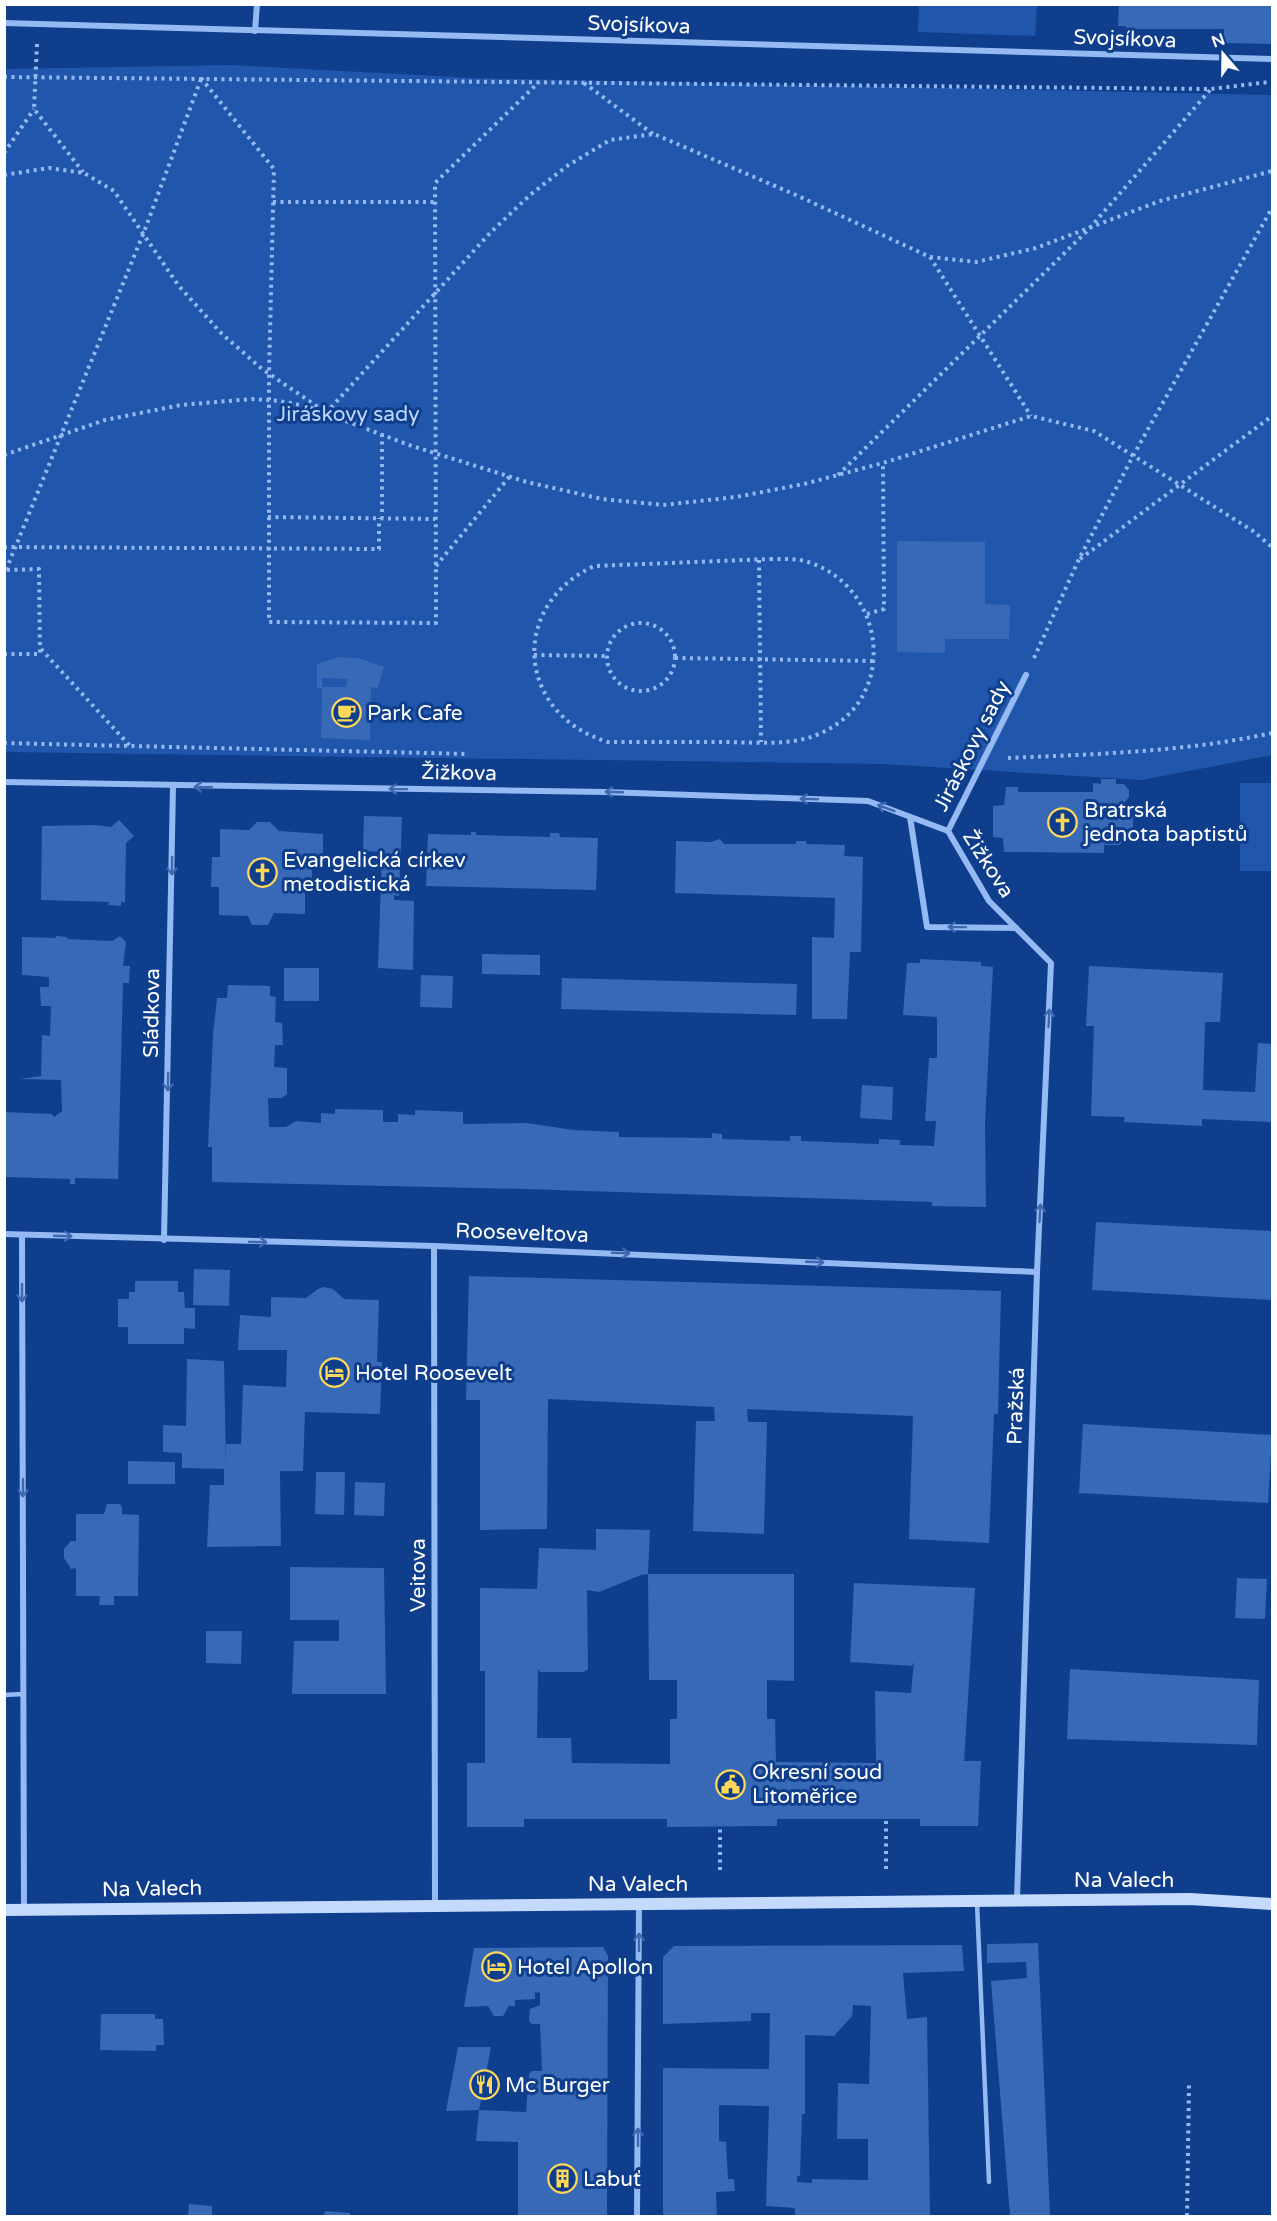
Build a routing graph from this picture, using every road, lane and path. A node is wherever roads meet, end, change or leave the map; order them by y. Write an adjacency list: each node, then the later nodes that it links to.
1 (257, 4): 3 (street)
2 (4, 23): 3 (street, Svojsíkova)
3 (255, 31): 4 (street, Svojsíkova)
4 (1272, 59)
5 (4, 77): 6 (path)
6 (36, 78): 7 (path); 12 (path)
7 (201, 78): 8 (path); 18 (path); 22 (path)
8 (539, 82): 9 (path); 19 (path)
9 (584, 82): 11 (path); 13 (path)
10 (1272, 82): 11 (path)
11 (1211, 89): 21 (path)
12 (34, 109): 14 (path); 16 (path)
13 (654, 134): 23 (path); 24 (path)
14 (4, 153)
15 (1272, 171): 21 (path)
16 (84, 173): 17 (path); 22 (path)
17 (4, 175)
18 (273, 202): 19 (path); 26 (path)
19 (435, 202): 24 (path)
20 (1272, 208): 35 (path)
21 (1088, 230): 23 (path); 25 (path)
22 (144, 232): 26 (path); 31 (path)
23 (930, 257): 25 (path)
24 (433, 296): 28 (path); 33 (path)
25 (980, 336): 29 (path); 37 (path)
26 (269, 374): 27 (path); 28 (path)
27 (269, 401): 28 (path); 31 (path); 40 (path)
28 (326, 413): 32 (path)
29 (1031, 416): 35 (path); 36 (path)
30 (1272, 416): 39 (path)
31 (63, 434): 34 (path); 44 (path)
32 (382, 434): 33 (path); 41 (path)
33 (435, 453): 38 (path); 42 (path)
34 (4, 455)
35 (1133, 456): 39 (path); 48 (path)
36 (883, 463): 37 (path); 51 (path)
37 (838, 475): 38 (path)
38 (510, 476): 49 (path)
39 (1179, 486): 45 (path); 48 (path)
40 (268, 517): 41 (path); 46 (path)
41 (381, 518): 42 (path); 46 (path)
42 (435, 519): 49 (path)
43 (4, 547): 44 (path)
44 (16, 547): 46 (path); 50 (path)
45 (1272, 547)
46 (268, 548): 49 (path)
47 (759, 560): 51 (path); 54 (path); 57 (path)
48 (1079, 560): 59 (path)
49 (435, 566)
50 (5, 570): 52 (path)
51 (867, 614): 58 (path)
52 (40, 649): 53 (path); 63 (path)
53 (4, 654)
54 (534, 655): 55 (path); 61 (path)
55 (608, 656): 56 (path); 56 (path)
56 (675, 658): 57 (path)
57 (760, 660): 58 (path); 61 (path)
58 (873, 661): 61 (path)
59 (1026, 675): 65 (street, Jiráskovy sady)
60 (1272, 733): 65 (path)
61 (760, 742)
62 (4, 743): 63 (path)
63 (130, 746): 64 (path)
64 (469, 754)
65 (985, 759): 69 (street, Jiráskovy sady)
66 (4, 782): 67 (street, Žižkova)
67 (173, 786): 68 (street, Žižkova, one-way to 67); 73 (street, Sládkova, one-way to 73)
68 (910, 817): 69 (street, Žižkova); 70 (street, Žižkova, one-way to 68)
69 (948, 831): 70 (street, Žižkova)
70 (1016, 928): 75 (street, Pražská, one-way to 70)
71 (4, 1234): 72 (street, Rooseveltova)
72 (22, 1234): 73 (street, Rooseveltova, one-way to 73); 76 (street, one-way to 76)
73 (165, 1240): 74 (street, Rooseveltova, one-way to 74)
74 (434, 1245): 75 (street, Rooseveltova, one-way to 75); 85 (street, Veitova)
75 (1037, 1272): 83 (street, Pražská)
76 (23, 1694): 77 (lane); 88 (street)
77 (4, 1695)
78 (886, 1819): 80 (path)
79 (720, 1826): 81 (path)
80 (886, 1869)
81 (720, 1870)
82 (977, 1900): 83 (main road, Na Valech); 84 (main road, Na Valech); 90 (lane)
83 (1017, 1900): 86 (main road, Na Valech)
84 (639, 1903): 85 (main road, Na Valech); 91 (street, one-way to 84)
85 (435, 1904): 88 (main road, Na Valech)
86 (1272, 1904)
87 (4, 1910): 88 (main road, Na Valech)
88 (24, 1910)
89 (1189, 2083): 92 (path)
90 (989, 2182)
91 (637, 2217)
92 (1187, 2217)

